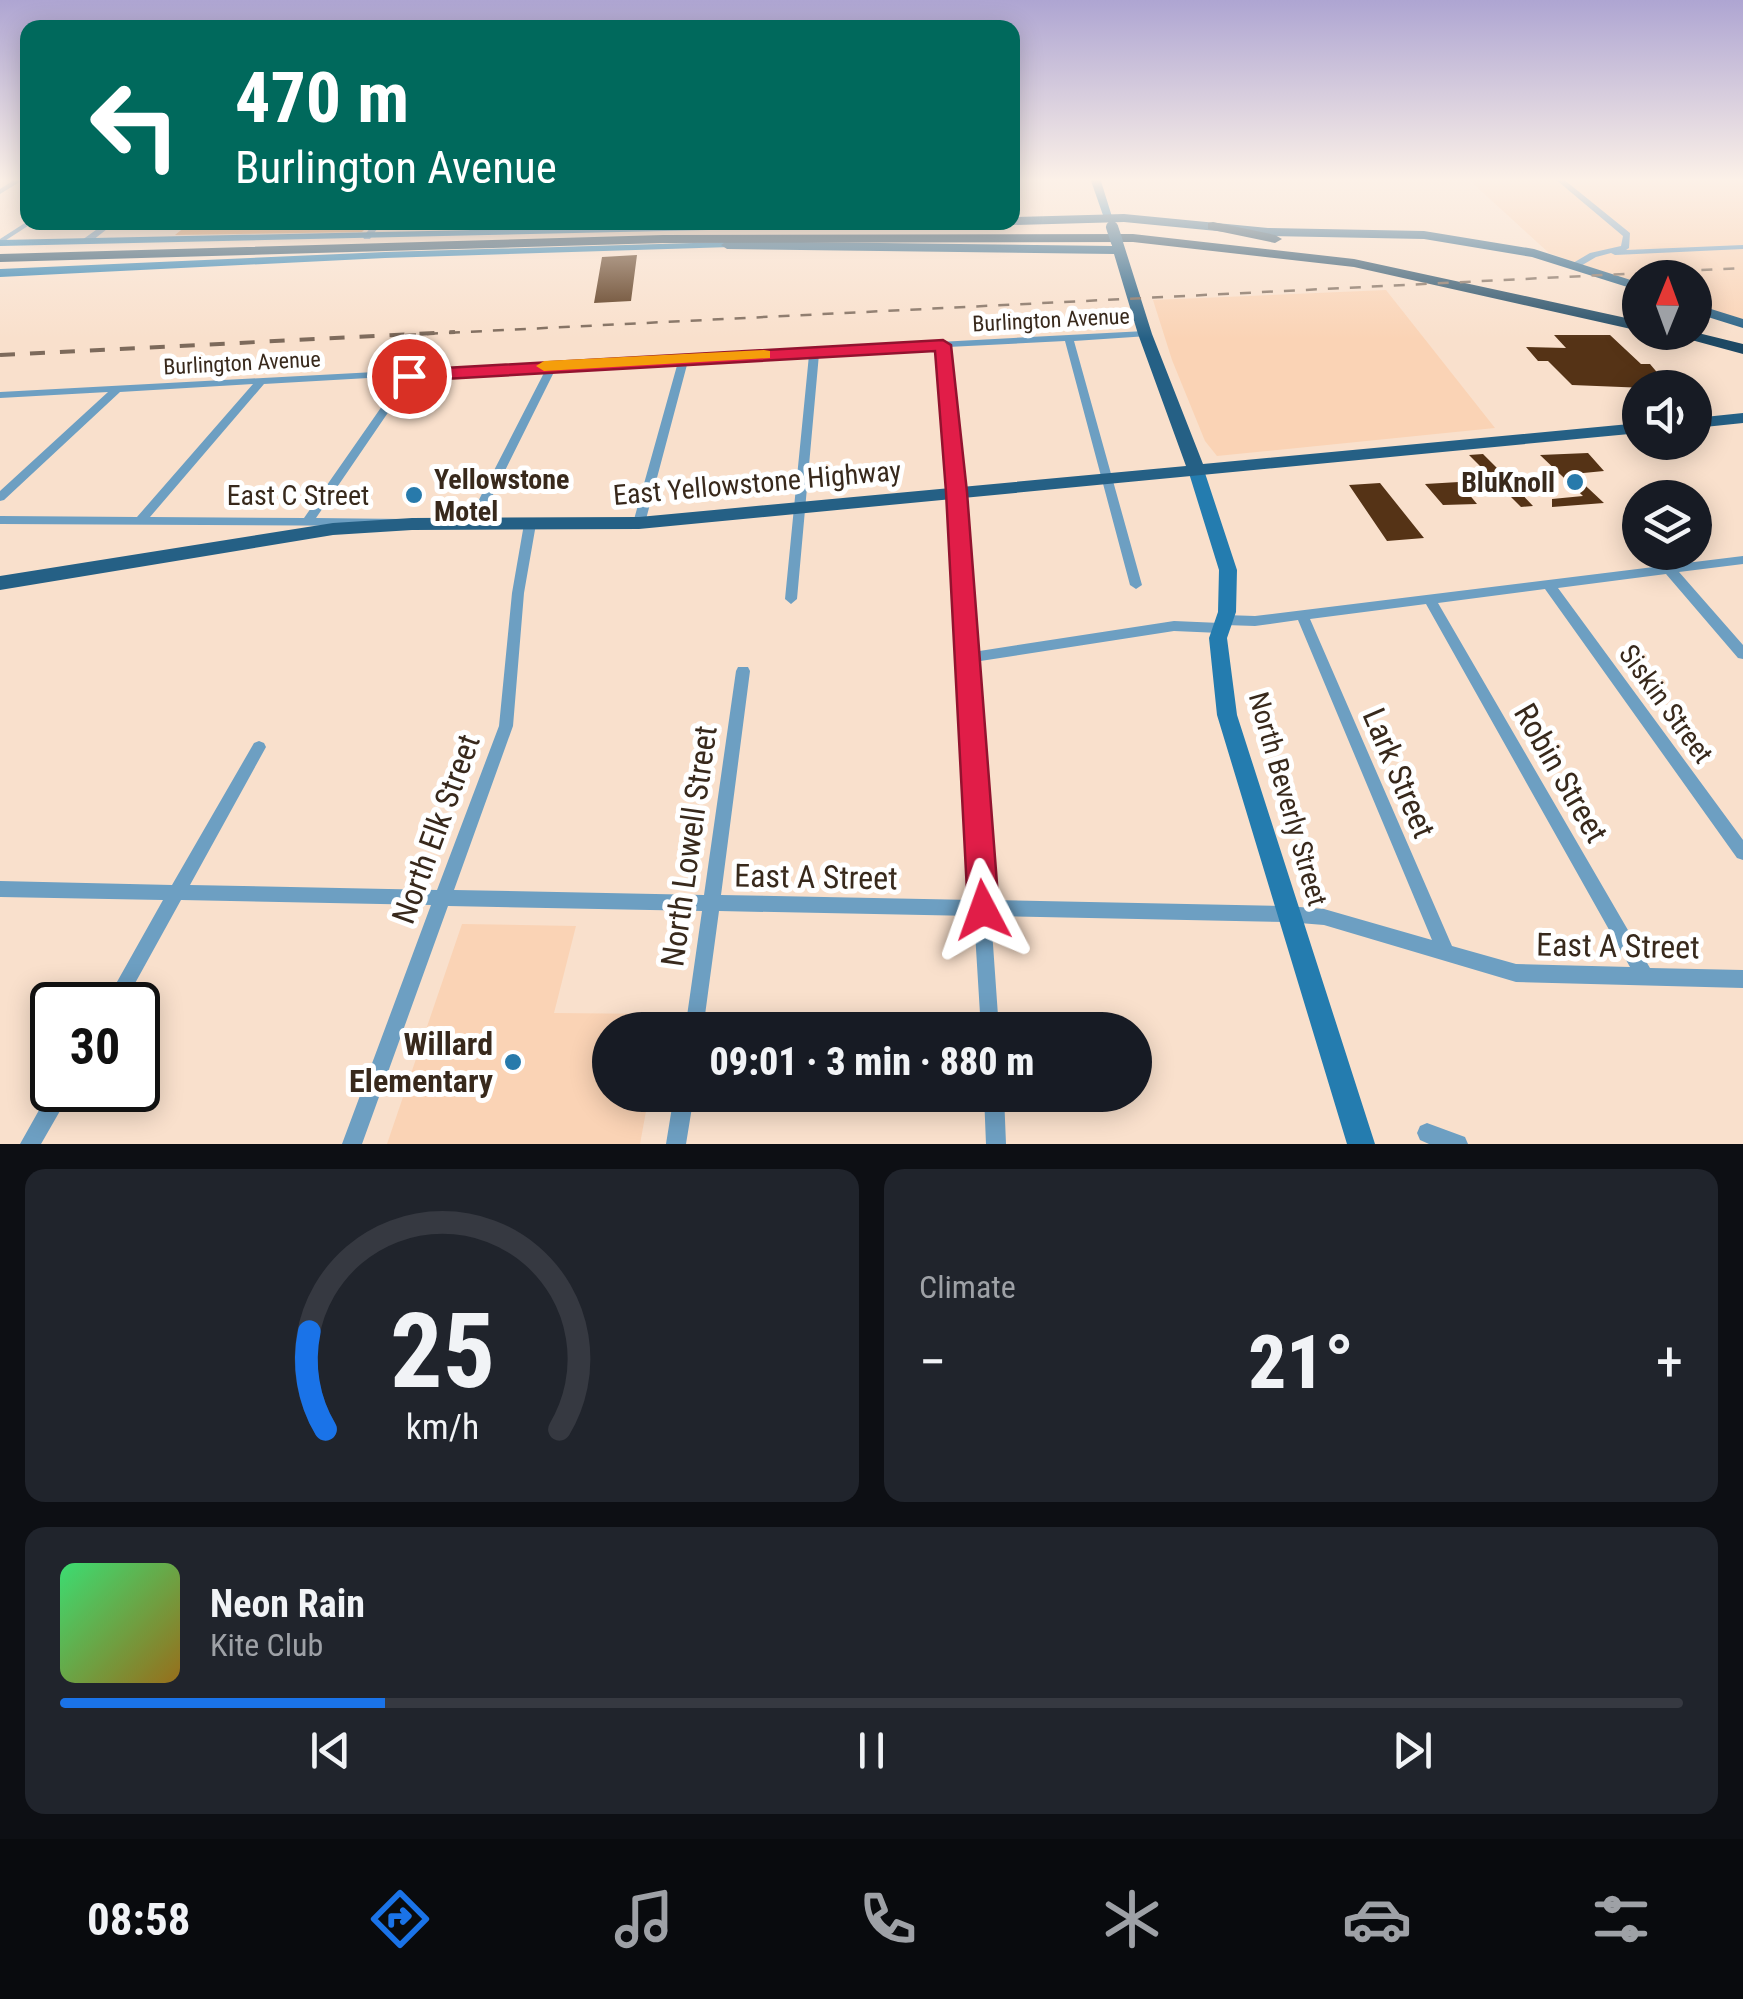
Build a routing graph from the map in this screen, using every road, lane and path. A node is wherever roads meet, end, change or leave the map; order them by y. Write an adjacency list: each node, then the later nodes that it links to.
1 (100, 231): 14 (street)
2 (371, 231): 12 (street)
3 (434, 231): 12 (main road)
4 (665, 231): 10 (highway)
5 (1093, 231): 11 (main road)
6 (1146, 231): 11 (main road)
7 (1238, 231): 24 (highway)
8 (1281, 231): 22 (main road)
9 (1623, 231): 19 (street)
10 (597, 234): 16 (highway); 24 (highway)
11 (1114, 234): 17 (main road); 30 (main road, North Beverly Street)
12 (367, 237): 14 (main road)
13 (0, 242): 14 (main road)
14 (85, 242): 16 (highway)
15 (537, 243): 17 (highway); 20 (highway); 28 (highway)
16 (392, 244): 21 (highway)
17 (727, 245): 23 (main road)
18 (1743, 247): 19 (street)
19 (1613, 253): 22 (street)
20 (255, 254): 21 (highway); 23 (highway)
21 (0, 256)
22 (1576, 264): 25 (main road)
23 (0, 270)
24 (1444, 276): 27 (highway)
25 (1622, 281)
26 (1712, 314): 29 (main road)
27 (1622, 319)
28 (1622, 319)
29 (1743, 324)
30 (1145, 334): 32 (street, Burlington Avenue); 46 (main road, North Beverly Street)
31 (1712, 337): 35 (highway)
32 (1069, 338): 34 (street, Burlington Avenue); 47 (street)
33 (1712, 340): 35 (highway)
34 (943, 345): 36 (street, Burlington Avenue); 48 (street)
35 (1743, 346)
36 (814, 352): 37 (street, Burlington Avenue); 50 (street)
37 (684, 359): 38 (street, Burlington Avenue); 55 (street)
38 (552, 366): 39 (street, Burlington Avenue); 54 (street)
39 (409, 376): 40 (street, Burlington Avenue); 57 (street)
40 (261, 381): 41 (street, Burlington Avenue); 53 (street)
41 (116, 390): 42 (street, Burlington Avenue); 49 (street)
42 (0, 396)
43 (1743, 418): 44 (main road)
44 (1712, 421)
45 (1622, 430): 46 (main road, East Yellowstone Highway)
46 (1196, 470): 47 (main road, East Yellowstone Highway); 69 (main road, North Beverly Street)
47 (1108, 477): 48 (main road, East Yellowstone Highway); 64 (street)
48 (956, 492): 50 (main road, East Yellowstone Highway); 71 (street)
49 (0, 497)
50 (801, 507): 55 (main road, East Yellowstone Highway); 67 (street)
51 (0, 520): 53 (street, East C Street)
52 (183, 521): 53 (street, East C Street); 57 (street, East C Street); 58 (street, East C Street)
53 (138, 522)
54 (473, 523): 56 (main road, East Yellowstone Highway); 57 (main road, East Yellowstone Highway)
55 (639, 523): 56 (main road, East Yellowstone Highway)
56 (530, 524): 77 (street, North Elk Street)
57 (304, 527): 58 (main road, East Yellowstone Highway)
58 (240, 542): 63 (main road, East Yellowstone Highway)
59 (1743, 560): 60 (street)
60 (1712, 564)
61 (1662, 570): 65 (street)
62 (1670, 570): 70 (street)
63 (0, 583)
64 (1136, 584)
65 (1549, 585): 66 (street); 74 (street, Siskin Street)
66 (1429, 598): 68 (street); 82 (street, Robin Street)
67 (791, 599)
68 (1302, 615): 69 (street); 81 (street, Lark Street)
69 (1222, 624): 71 (street); 80 (main road, North Beverly Street)
70 (1743, 654)
71 (965, 658): 79 (street)
72 (743, 671): 78 (street, North Lowell Street)
73 (259, 748): 76 (street)
74 (1743, 852)
75 (0, 890): 76 (street, East A Street)
76 (179, 894): 77 (street, East A Street); 84 (street)
77 (442, 898): 78 (street, East A Street); 92 (street, North Elk Street)
78 (712, 905): 79 (street, East A Street); 85 (street, North Lowell Street)
79 (983, 910): 80 (street, East A Street); 86 (street)
80 (1286, 914): 81 (street, East A Street); 95 (main road, North Beverly Street)
81 (1446, 953): 82 (street, East A Street)
82 (1646, 976): 83 (street, East A Street)
83 (1743, 979)
84 (127, 982)
85 (697, 1012)
86 (989, 1012)
87 (49, 1112): 91 (street)
88 (681, 1112): 93 (street)
89 (995, 1112): 94 (street)
90 (1427, 1133): 96 (street)
91 (30, 1144)
92 (352, 1144)
93 (676, 1144)
94 (996, 1144)
95 (1361, 1144)
96 (1458, 1144)

